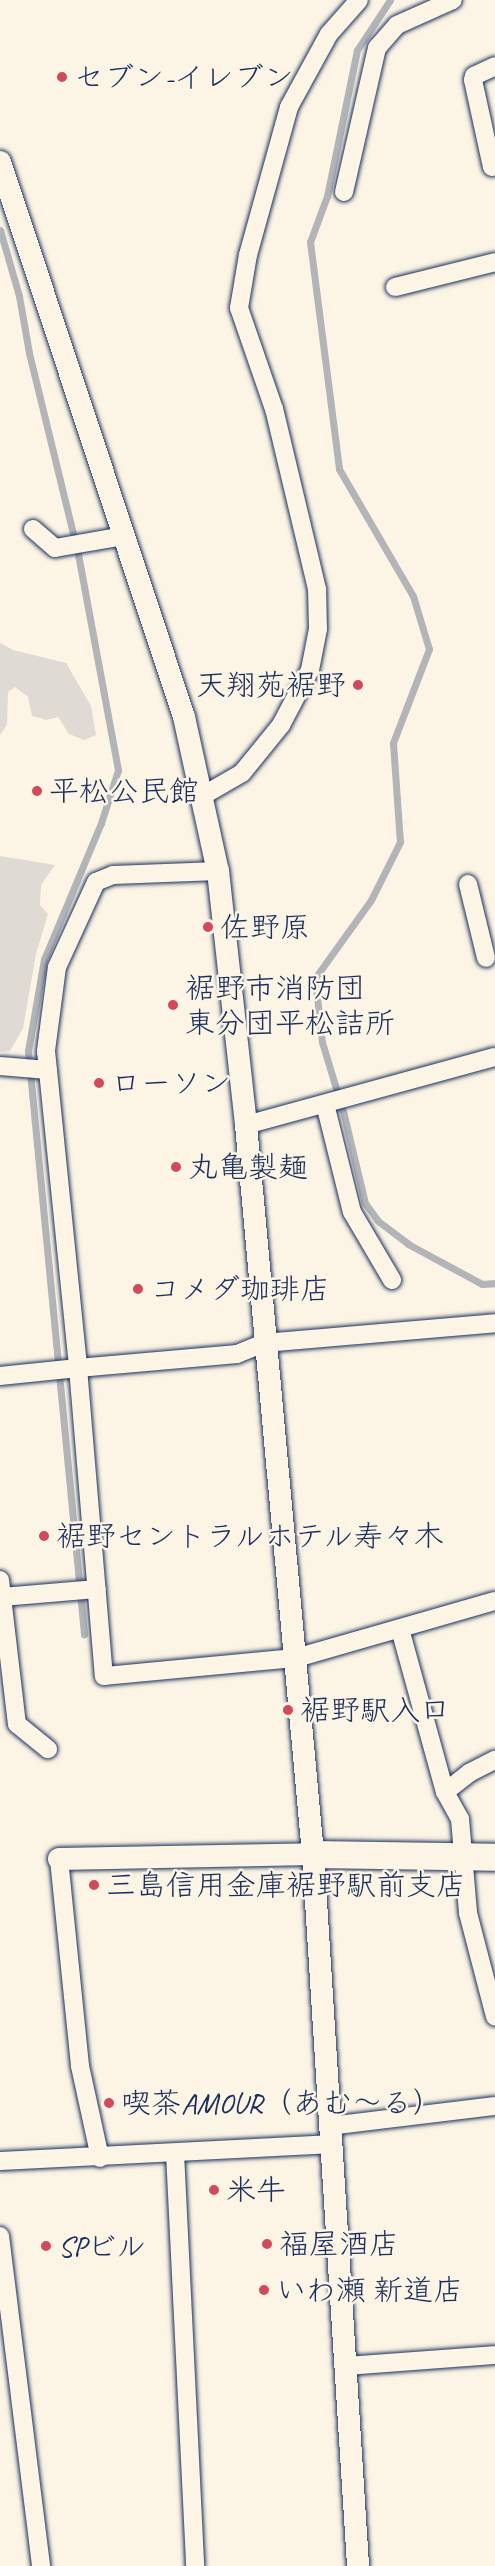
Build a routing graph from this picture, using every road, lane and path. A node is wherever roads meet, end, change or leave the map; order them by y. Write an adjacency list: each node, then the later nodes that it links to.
1 (359, 0): 11 (street)
2 (453, 0): 6 (street)
3 (495, 66): 5 (street)
4 (0, 162): 10 (street)
5 (492, 167)
6 (344, 192)
7 (495, 262): 8 (street)
8 (395, 287)
9 (33, 529): 10 (street)
10 (123, 536): 11 (street)
11 (204, 795): 12 (street)
12 (218, 871): 17 (street); 19 (street)
13 (468, 884): 14 (street)
14 (484, 957)
15 (495, 1057): 18 (street)
16 (0, 1066): 17 (street)
17 (43, 1069): 23 (street)
18 (325, 1104): 19 (street); 20 (street)
19 (246, 1125): 22 (street)
20 (392, 1280)
21 (495, 1323): 22 (street)
22 (264, 1343): 23 (street); 29 (street)
23 (74, 1369): 24 (street); 26 (street)
24 (0, 1376)
25 (1, 1588): 26 (street); 30 (street)
26 (93, 1589): 29 (street)
27 (495, 1601): 28 (street)
28 (399, 1629): 29 (street); 32 (street)
29 (296, 1658): 33 (street)
30 (48, 1749)
31 (495, 1760): 32 (street)
32 (445, 1792): 35 (street)
33 (313, 1854): 35 (main road); 36 (street); 39 (street)
34 (495, 1857): 35 (main road)
35 (463, 1858): 37 (street)
36 (59, 1860): 41 (street)
37 (495, 2017)
38 (495, 2106): 39 (street)
39 (329, 2135): 40 (street); 45 (street)
40 (175, 2153): 41 (street); 47 (street)
41 (100, 2158): 42 (street)
42 (0, 2161)
43 (0, 2236): 46 (street)
44 (495, 2355): 45 (street)
45 (345, 2366): 48 (street)
46 (41, 2566)
47 (195, 2566)
48 (358, 2566)

